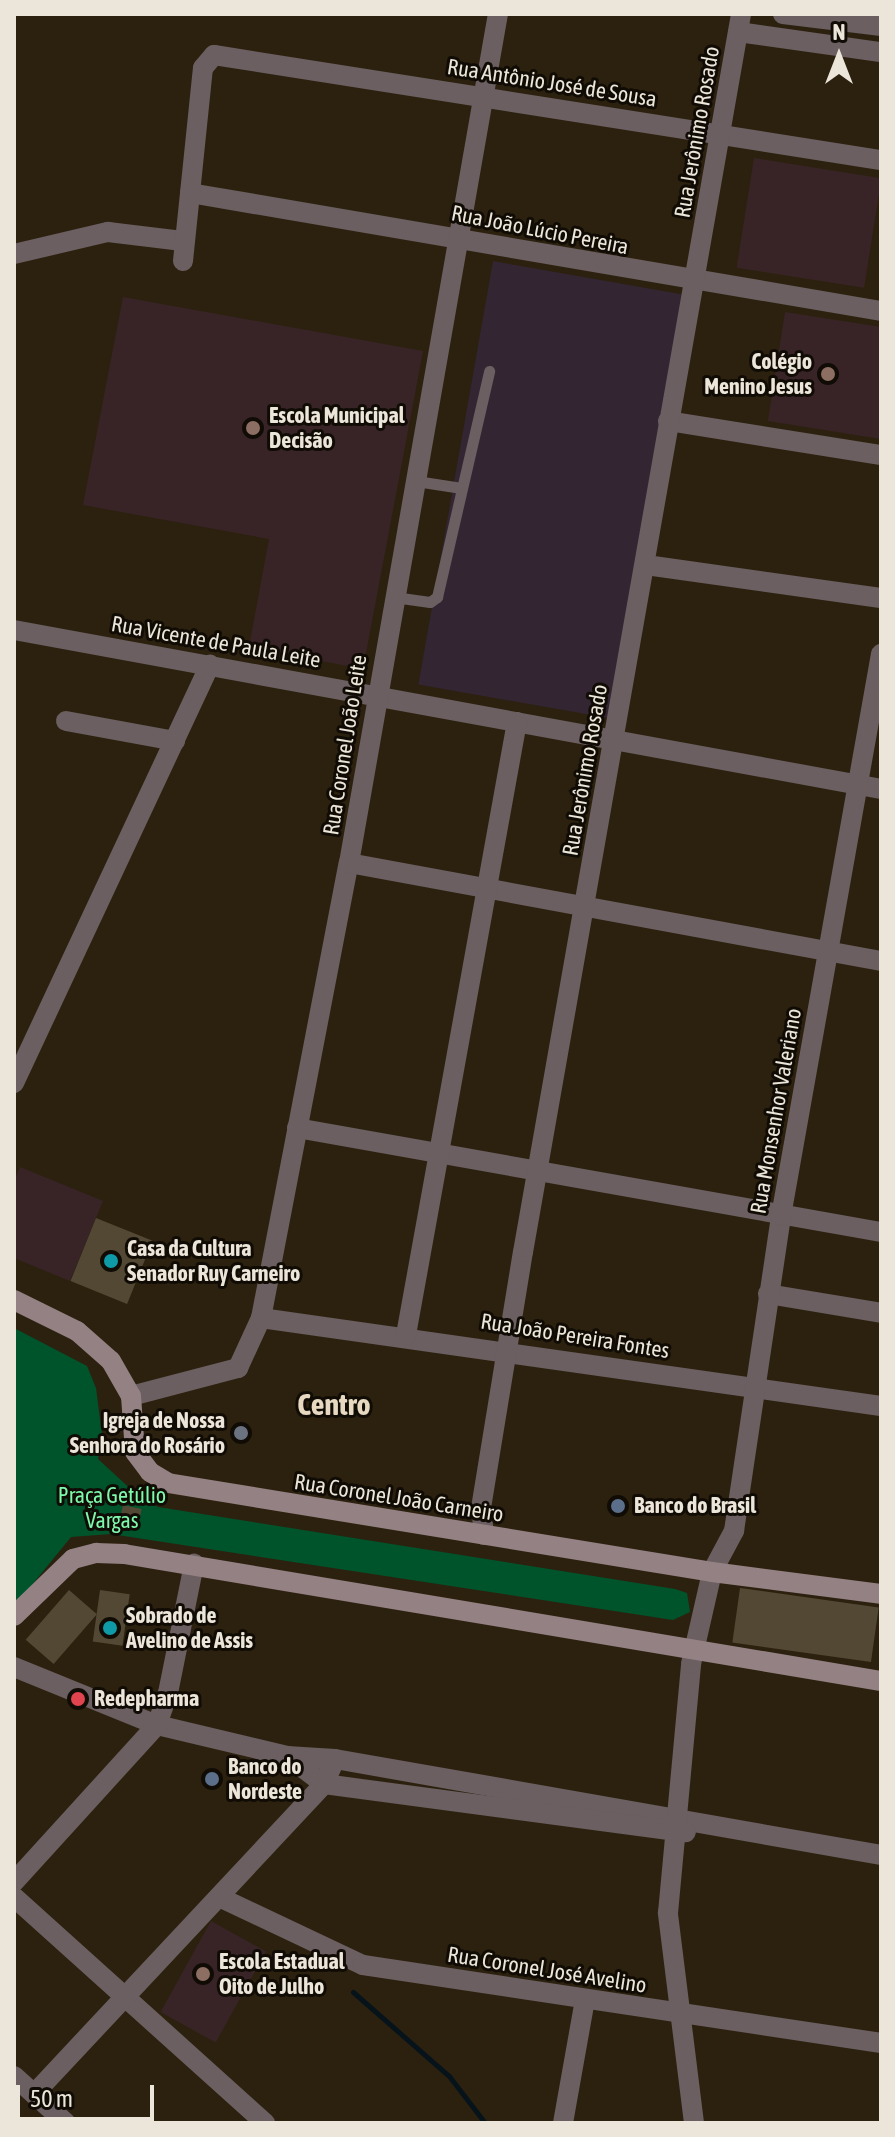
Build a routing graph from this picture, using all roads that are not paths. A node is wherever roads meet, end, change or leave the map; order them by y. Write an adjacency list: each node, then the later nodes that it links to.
1 (498, 14): 6 (street, Rua Coronel João Leite)
2 (783, 14): 4 (street)
3 (740, 23): 5 (street); 7 (street, Rua Jerônimo Rosado)
4 (881, 26)
5 (881, 52)
6 (484, 95): 7 (street, Rua Antônio José de Sousa); 9 (street, Rua Antônio José de Sousa); 10 (street, Rua Coronel João Leite)
7 (722, 136): 8 (street, Rua Antônio José de Sousa); 12 (street, Rua Jerônimo Rosado)
8 (881, 160)
9 (190, 193): 10 (street, Rua João Lúcio Pereira); 11 (street)
10 (460, 239): 12 (street, Rua João Lúcio Pereira); 17 (street, Rua Coronel João Leite)
11 (14, 254)
12 (695, 283): 13 (street, Rua João Lúcio Pereira); 15 (street, Rua Jerônimo Rosado)
13 (881, 311)
14 (489, 371): 18 (lane)
15 (668, 421): 16 (street); 19 (street, Rua Jerônimo Rosado)
16 (881, 455)
17 (416, 481): 18 (lane); 20 (street, Rua Coronel João Leite)
18 (461, 488): 20 (lane)
19 (646, 565): 21 (street); 28 (street, Rua Jerônimo Rosado)
20 (394, 597): 25 (street, Rua Coronel João Leite)
21 (881, 598)
22 (14, 630): 24 (street, Rua Vicente de Paula Leite)
23 (881, 654): 30 (street, Rua Monsenhor Valeriano)
24 (210, 665): 25 (street, Rua Vicente de Paula Leite); 29 (street)
25 (377, 695): 27 (street, Rua Vicente de Paula Leite); 32 (street, Rua Coronel João Leite)
26 (66, 721): 29 (street)
27 (517, 722): 28 (street, Rua Vicente de Paula Leite); 33 (street)
28 (613, 740): 30 (street, Rua Vicente de Paula Leite); 34 (street, Rua Jerônimo Rosado)
29 (175, 741): 37 (street)
30 (860, 786): 31 (street, Rua Vicente de Paula Leite); 35 (street, Rua Monsenhor Valeriano)
31 (881, 789)
32 (349, 863): 33 (street); 38 (street, Rua Coronel João Leite)
33 (488, 888): 34 (street); 39 (street)
34 (586, 907): 35 (street); 40 (street, Rua Jerônimo Rosado)
35 (828, 952): 36 (street); 41 (street, Rua Monsenhor Valeriano)
36 (881, 961)
37 (14, 1083)
38 (297, 1128): 39 (street); 46 (street, Rua Coronel João Leite)
39 (441, 1152): 40 (street); 47 (street)
40 (539, 1170): 41 (street); 48 (street, Rua Jerônimo Rosado)
41 (781, 1216): 42 (street); 43 (street, Rua Monsenhor Valeriano)
42 (881, 1232)
43 (768, 1294): 45 (street); 49 (street, Rua Monsenhor Valeriano)
44 (14, 1300): 50 (main road, Rua Coronel João Carneiro)
45 (881, 1313)
46 (261, 1318): 47 (street, Rua João Pereira Fontes); 50 (street, Rua Coronel João Leite)
47 (406, 1335): 48 (street, Rua João Pereira Fontes)
48 (507, 1349): 49 (street, Rua João Pereira Fontes); 52 (street, Rua Jerônimo Rosado)
49 (756, 1388): 51 (street, Rua João Pereira Fontes); 54 (street, Rua Monsenhor Valeriano)
50 (131, 1396): 52 (main road, Rua Coronel João Carneiro)
51 (881, 1406)
52 (484, 1535): 54 (main road, Rua Coronel João Carneiro)
53 (194, 1564): 56 (main road); 57 (main road); 60 (street)
54 (712, 1572): 55 (main road, Rua Coronel João Carneiro); 57 (street, Rua Monsenhor Valeriano)
55 (881, 1594)
56 (14, 1616)
57 (694, 1650): 59 (main road); 64 (street, Rua Monsenhor Valeriano)
58 (14, 1667): 60 (street)
59 (880, 1679)
60 (157, 1725): 61 (street); 66 (street)
61 (287, 1756): 62 (street); 63 (street)
62 (335, 1759): 63 (street); 64 (street)
63 (324, 1784): 64 (street); 68 (street)
64 (674, 1827): 65 (street); 71 (street, Rua Monsenhor Valeriano)
65 (881, 1855)
66 (14, 1882)
67 (14, 1897): 69 (street)
68 (219, 1897): 69 (street); 70 (street, Rua Coronel José Avelino)
69 (123, 1998): 74 (street); 76 (street)
70 (585, 2000): 71 (street, Rua Coronel José Avelino); 77 (street)
71 (679, 2015): 72 (street, Rua Coronel José Avelino); 78 (street, Rua Monsenhor Valeriano)
72 (881, 2043)
73 (14, 2076): 74 (street)
74 (34, 2094): 75 (street)
75 (66, 2123)
76 (265, 2123)
77 (563, 2123)
78 (694, 2123)

